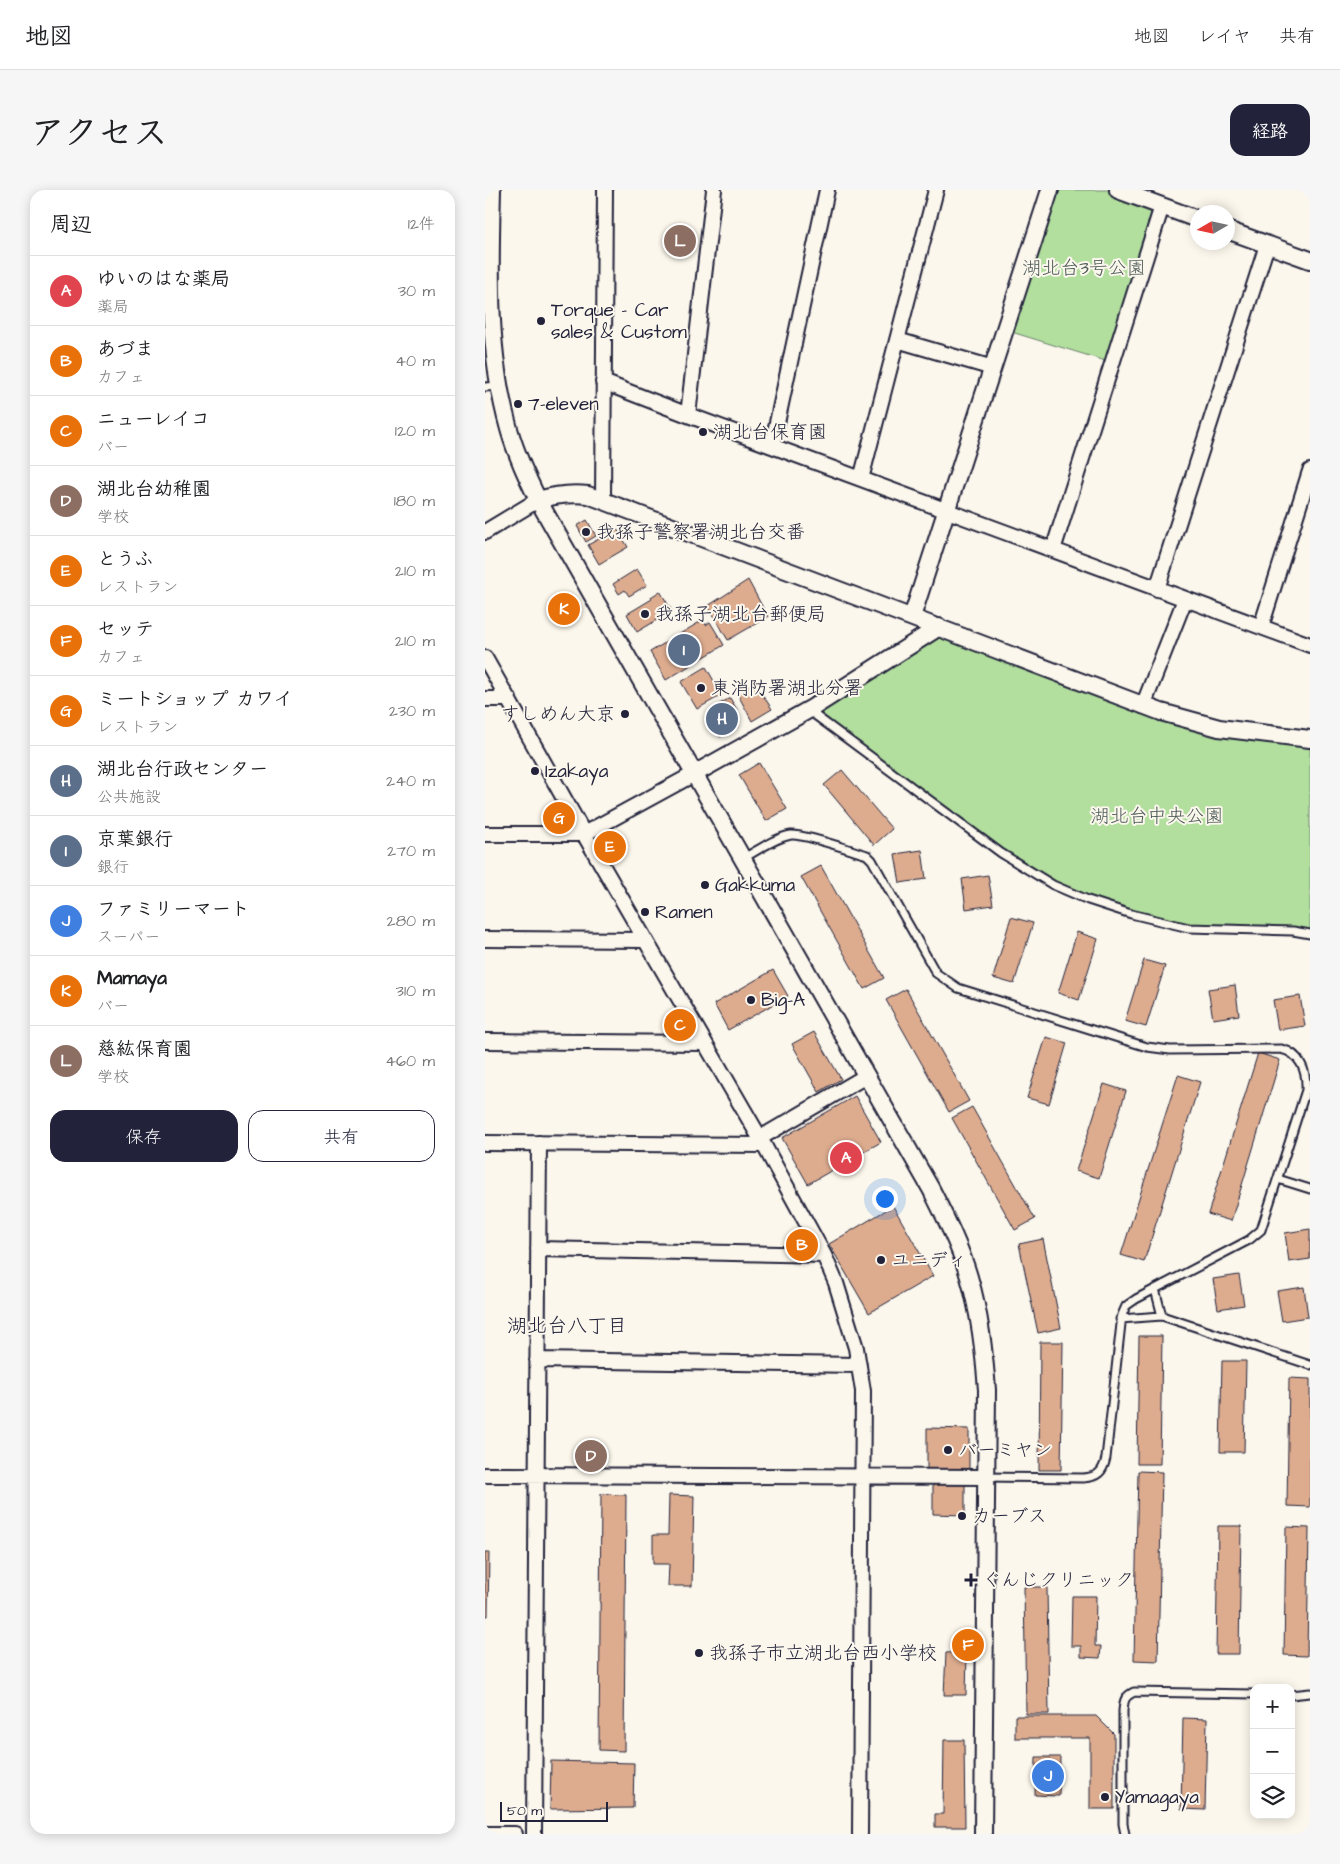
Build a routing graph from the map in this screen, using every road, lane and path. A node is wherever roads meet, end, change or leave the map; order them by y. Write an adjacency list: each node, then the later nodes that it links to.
1 (492, 190): 13 (street)
2 (605, 190): 16 (street)
3 (714, 190): 18 (street)
4 (827, 190): 19 (street)
5 (936, 190): 14 (street)
6 (1050, 190): 15 (street)
7 (1118, 190): 8 (street)
8 (1162, 206): 9 (street); 26 (street)
9 (1190, 216)
10 (1235, 233): 11 (street)
11 (1267, 244): 12 (street); 27 (street)
12 (1310, 260)
13 (488, 264): 17 (street)
14 (897, 340): 15 (street); 21 (street)
15 (993, 368): 24 (street)
16 (603, 382): 18 (street); 23 (street)
17 (492, 386): 22 (street)
18 (687, 415): 19 (street)
19 (772, 446): 21 (street)
20 (1310, 471): 31 (street)
21 (861, 479): 24 (street)
22 (537, 500): 23 (street); 25 (street); 39 (street)
23 (603, 500): 29 (street)
24 (947, 511): 26 (street); 29 (street)
25 (485, 532)
26 (1053, 550): 27 (street)
27 (1157, 589): 28 (street)
28 (1185, 599): 31 (street); 36 (street)
29 (912, 617): 30 (street)
30 (939, 627): 36 (street); 37 (street)
31 (1261, 627): 32 (street)
32 (1310, 645)
33 (485, 658): 35 (street)
34 (485, 699): 35 (street)
35 (509, 699): 41 (street)
36 (1143, 706): 38 (street)
37 (808, 710): 39 (street); 43 (lane)
38 (1310, 739)
39 (694, 774): 41 (street); 42 (street)
40 (485, 834): 41 (street)
41 (584, 834): 45 (street)
42 (742, 859): 48 (street); 52 (lane)
43 (1310, 934)
44 (485, 939): 45 (street)
45 (645, 940): 47 (street)
46 (485, 1041): 47 (street)
47 (704, 1043): 49 (street)
48 (865, 1076): 49 (street); 65 (street)
49 (762, 1142): 51 (street); 55 (street)
50 (485, 1143): 51 (street)
51 (539, 1143): 54 (street)
52 (1278, 1179): 53 (lane); 56 (lane)
53 (1310, 1189)
54 (538, 1249): 55 (street); 59 (street)
55 (824, 1255): 60 (street)
56 (1155, 1289): 57 (lane); 58 (lane)
57 (1163, 1316): 58 (lane); 61 (lane)
58 (1121, 1319): 65 (lane)
59 (537, 1360): 60 (street); 63 (street)
60 (859, 1365): 64 (street)
61 (1310, 1365)
62 (485, 1474): 63 (street)
63 (536, 1475): 64 (street); 71 (street)
64 (863, 1477): 65 (street); 72 (street)
65 (986, 1478): 73 (street)
66 (1310, 1693): 68 (lane)
67 (1250, 1694): 74 (lane)
68 (1295, 1695)
69 (485, 1834): 70 (street)
70 (515, 1834)
71 (534, 1834)
72 (860, 1834)
73 (983, 1834)
74 (1125, 1834)

